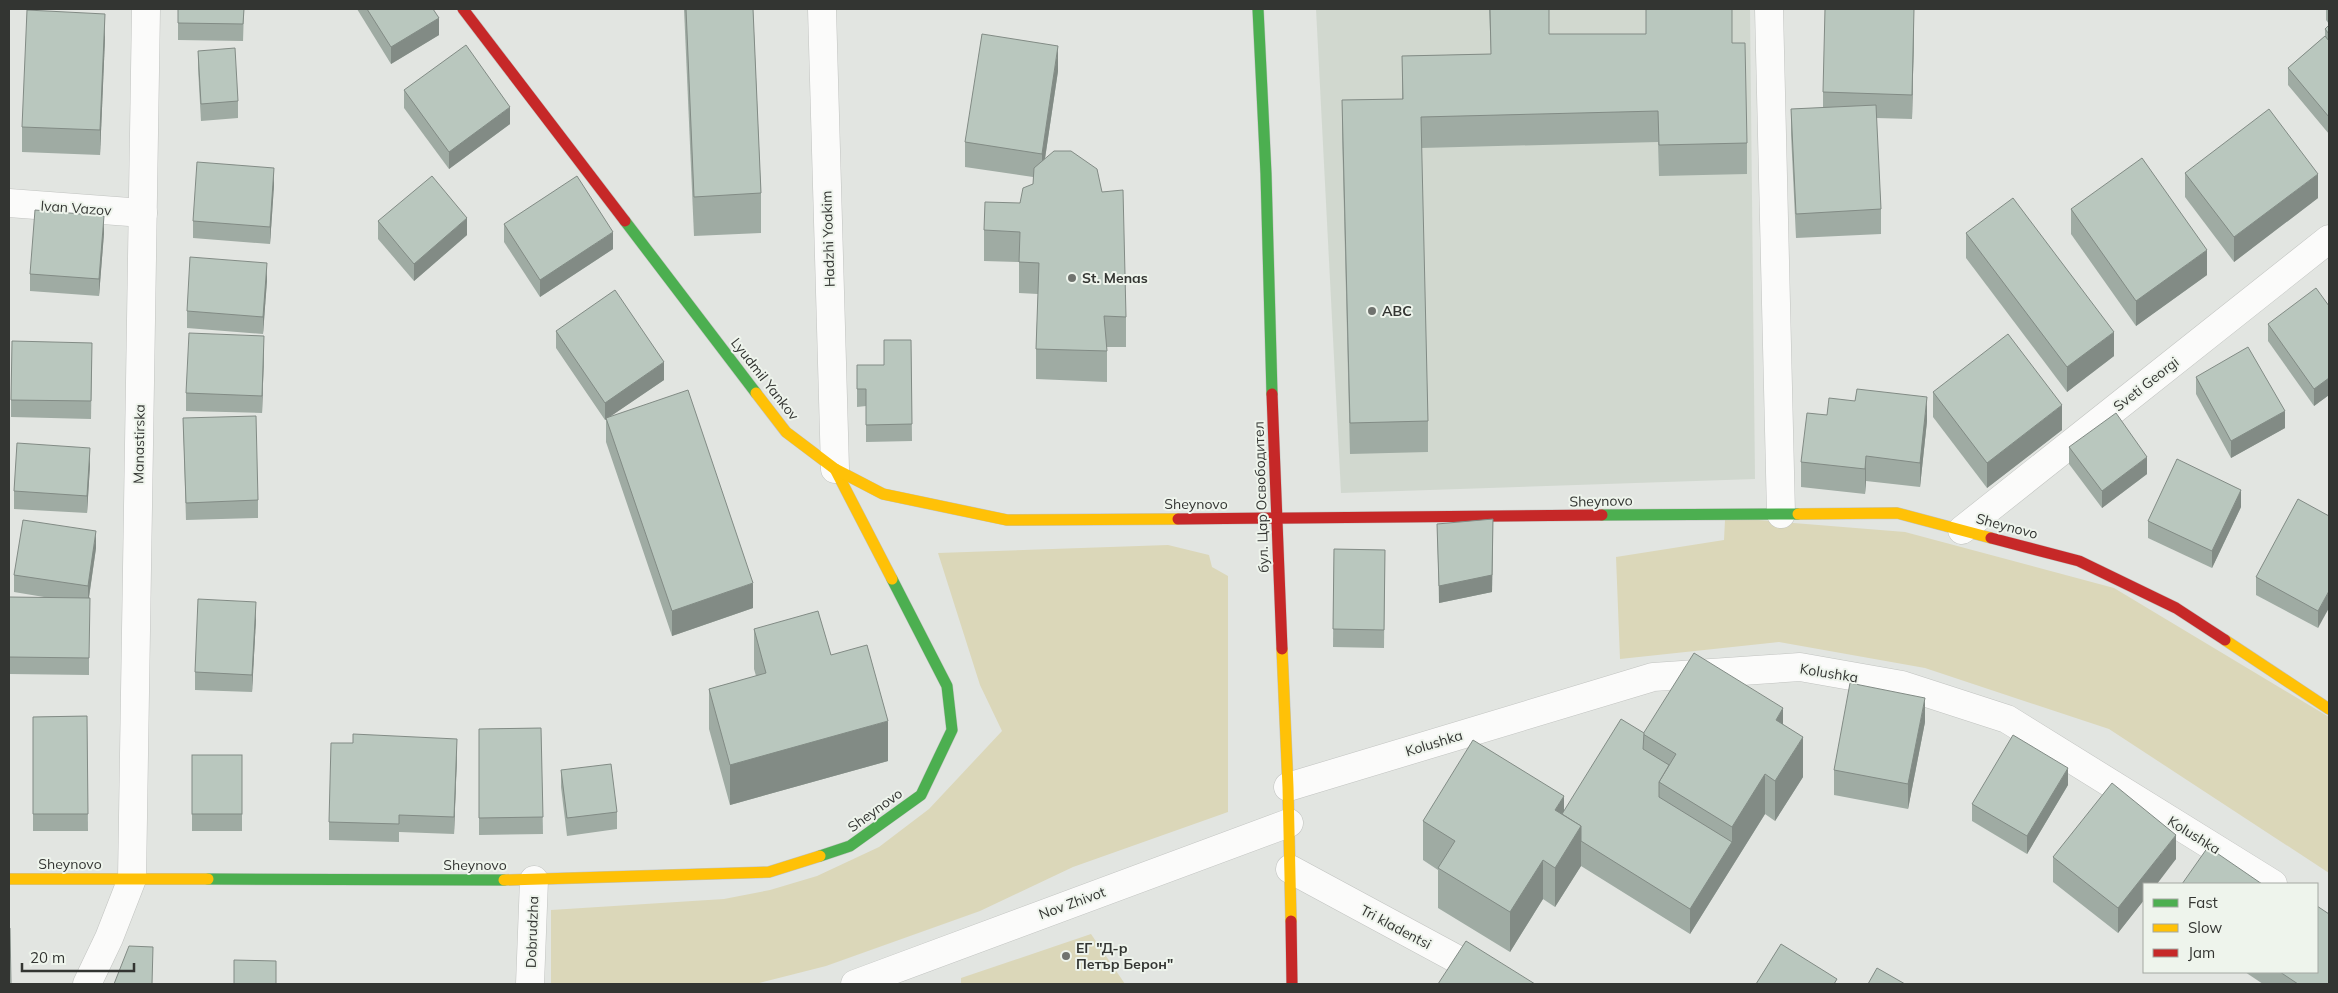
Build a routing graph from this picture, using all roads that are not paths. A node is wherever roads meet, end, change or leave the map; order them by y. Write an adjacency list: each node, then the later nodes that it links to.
1 (146, 9): 7 (street, Manastirska)
2 (463, 9): 9 (street, Lyudmil Yankov)
3 (822, 9): 9 (street, Hadzhi Yoakim)
4 (1258, 9): 11 (street, бул. Цар Освободител)
5 (1769, 9): 10 (street)
6 (9, 203): 7 (street, Ivan Vazov)
7 (143, 213): 19 (street, Manastirska)
8 (2329, 239): 12 (street, Sveti Georgi)
9 (835, 468): 11 (street, Sheynovo); 15 (street, Lyudmil Yankov)
10 (1781, 514): 11 (street, Sheynovo); 12 (street, Sheynovo)
11 (1276, 519): 14 (street, бул. Цар Освободител)
12 (1962, 530): 13 (street, Sheynovo)
13 (2329, 709)
14 (1288, 787): 16 (street, бул. Цар Освободител); 21 (street, Kolushka)
15 (921, 796): 20 (street, Sheynovo)
16 (1289, 823): 17 (street, бул. Цар Освободител); 24 (street, Nov Zhivot)
17 (1290, 869): 25 (street, бул. Цар Освободител); 26 (street, Tri kladentsi)
18 (9, 879): 19 (street, Sheynovo)
19 (132, 879): 20 (street, Sheynovo); 22 (street)
20 (534, 880): 23 (street, Dobrudzha)
21 (2271, 883)
22 (87, 984)
23 (530, 984)
24 (855, 984)
25 (1292, 984)
26 (1503, 984)

